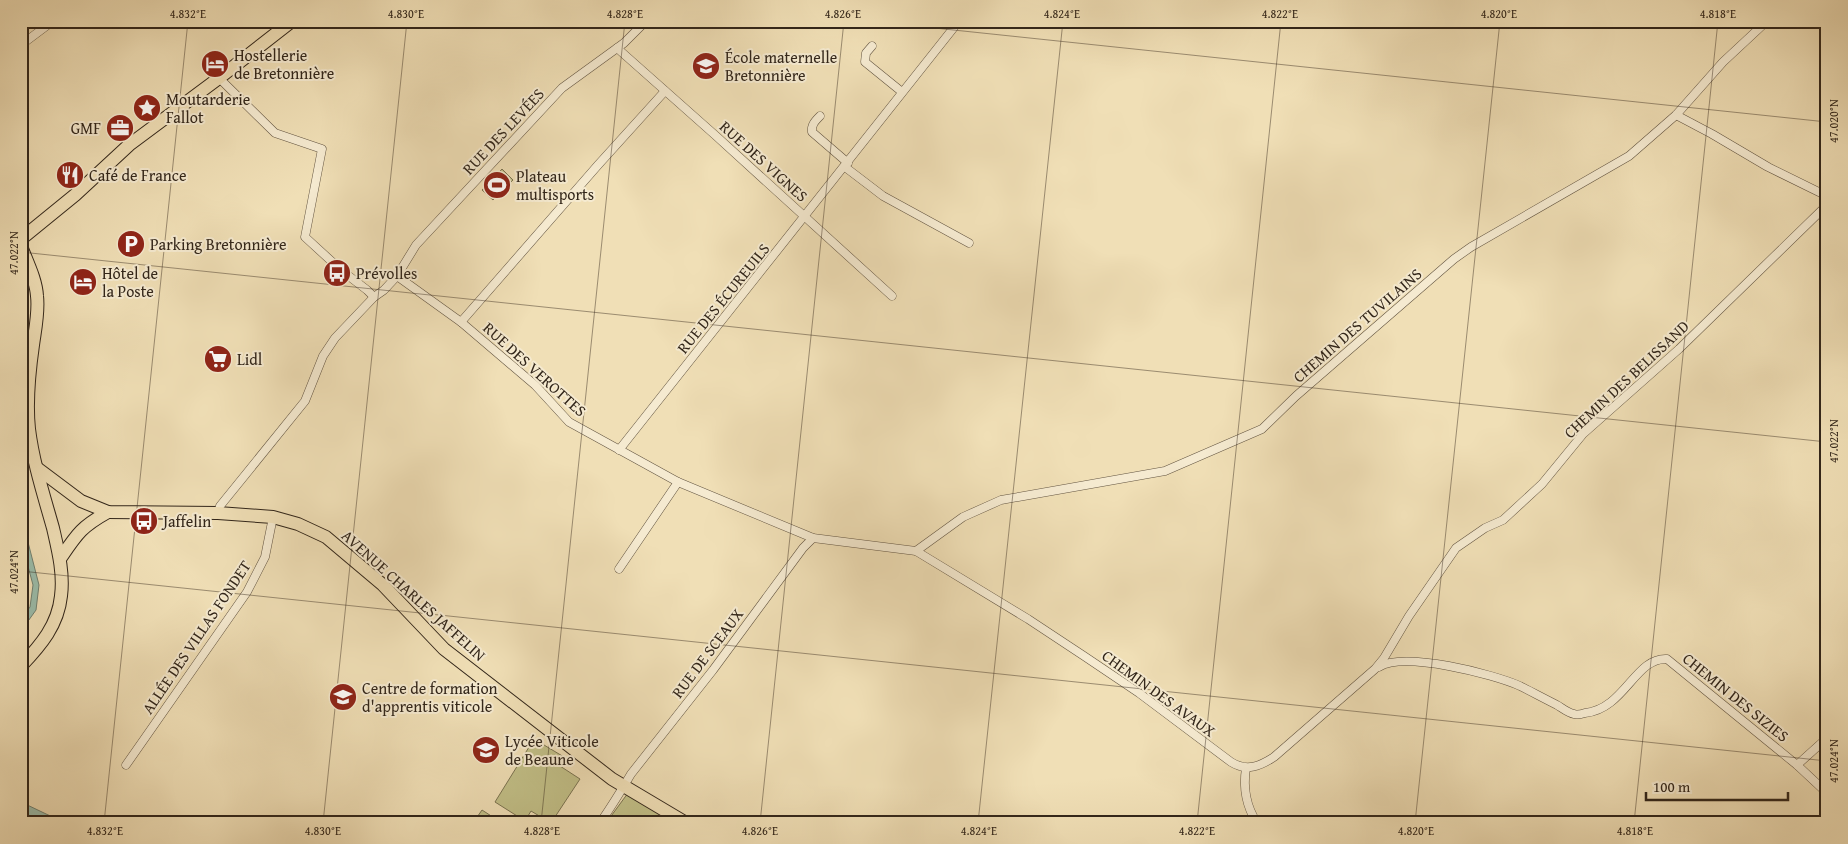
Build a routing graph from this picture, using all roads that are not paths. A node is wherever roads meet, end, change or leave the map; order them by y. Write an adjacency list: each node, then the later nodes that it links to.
1 (53, 21): 6 (street)
2 (292, 21): 9 (main road)
3 (646, 21): 8 (street, RUE DES LEVÉES)
4 (959, 21): 11 (street, RUE DES ÉCUREUILS)
5 (1768, 21): 12 (street, CHEMIN DES TUVILAINS)
6 (21, 45)
7 (872, 46): 11 (street)
8 (617, 48): 10 (street, RUE DES VIGNES); 21 (street, RUE DES LEVÉES)
9 (219, 78): 18 (main road); 23 (street)
10 (665, 91): 17 (street, RUE DES VIGNES); 24 (street)
11 (902, 92): 14 (street, RUE DES ÉCUREUILS)
12 (1676, 115): 15 (street); 32 (street, CHEMIN DES TUVILAINS)
13 (820, 116): 14 (street)
14 (846, 165): 17 (street, RUE DES ÉCUREUILS); 19 (street)
15 (1827, 196)
16 (1827, 205): 35 (street, CHEMIN DES BELISSAND)
17 (805, 217): 22 (street, RUE DES VIGNES); 25 (street, RUE DES ÉCUREUILS)
18 (21, 239)
19 (969, 243)
20 (21, 246): 26 (main road)
21 (398, 276): 23 (street); 24 (street, RUE DES VEROTTES)
22 (892, 296)
23 (374, 297): 29 (street)
24 (461, 322): 25 (street, RUE DES VEROTTES)
25 (619, 450): 27 (street, RUE DES VEROTTES)
26 (37, 468): 28 (main road); 33 (main road)
27 (678, 482): 31 (street, RUE DES VEROTTES); 34 (street)
28 (108, 512): 29 (main road, AVENUE CHARLES JAFFELIN); 33 (main road)
29 (218, 513): 30 (main road, AVENUE CHARLES JAFFELIN)
30 (273, 517): 39 (street, ALLÉE DES VILLAS FONDET); 41 (main road, AVENUE CHARLES JAFFELIN)
31 (813, 538): 32 (street, RUE DES VEROTTES); 41 (street, RUE DE SCEAUX)
32 (916, 551): 40 (street, CHEMIN DES AVAUX)
33 (60, 559): 36 (main road)
34 (619, 569)
35 (1388, 659): 38 (street, CHEMIN DES SIZIES); 40 (street, CHEMIN DES BELISSAND)
36 (21, 666)
37 (1827, 738): 38 (street)
38 (1798, 765): 42 (street, CHEMIN DES SIZIES)
39 (126, 766)
40 (1246, 768): 45 (street)
41 (623, 785): 43 (street, RUE DE SCEAUX); 44 (main road, AVENUE CHARLES JAFFELIN)
42 (1827, 793)
43 (600, 823)
44 (686, 823)
45 (1257, 823)

